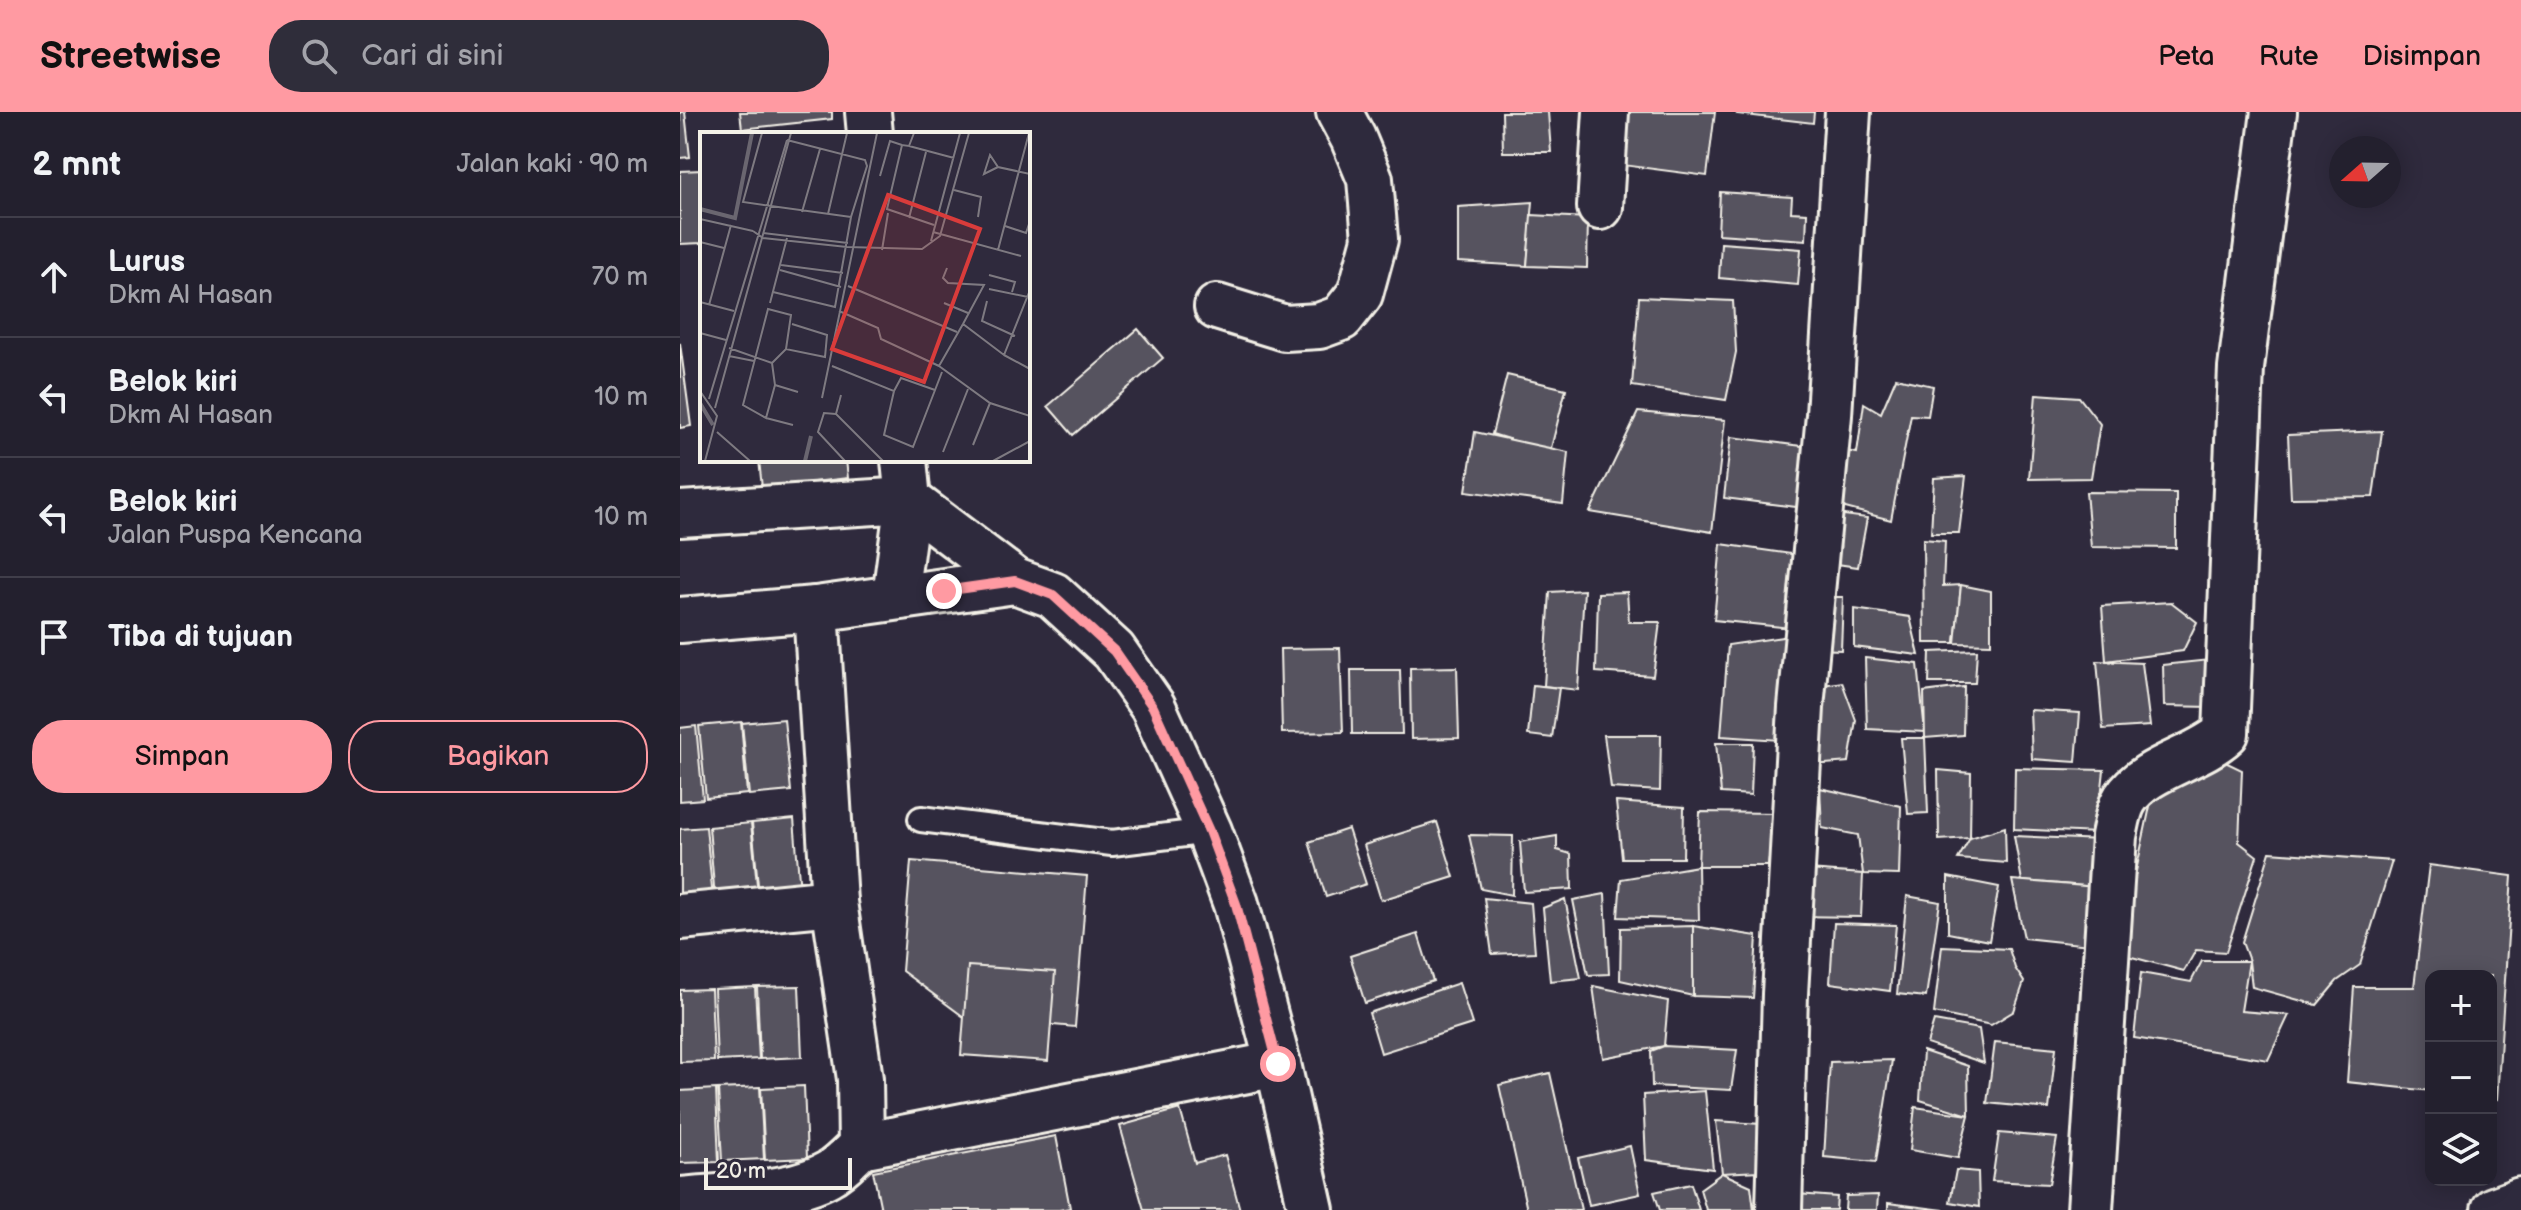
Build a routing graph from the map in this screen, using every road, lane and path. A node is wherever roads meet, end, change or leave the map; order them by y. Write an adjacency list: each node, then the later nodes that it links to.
1 (868, 112): 6 (street)
2 (1339, 112): 8 (street)
3 (1606, 112): 7 (street)
4 (1848, 112): 24 (street)
5 (2274, 112): 25 (street)
6 (870, 132)
7 (1600, 207)
8 (1217, 307)
9 (906, 480): 10 (street); 11 (street); 12 (street)
10 (680, 514)
11 (1015, 581): 12 (street); 16 (street)
12 (895, 596): 13 (street)
13 (816, 609): 14 (street); 17 (street)
14 (680, 620)
15 (921, 819): 16 (lane)
16 (1209, 831): 19 (street)
17 (834, 902): 18 (street); 20 (street)
18 (680, 917)
19 (1278, 1064): 20 (street); 23 (street)
20 (861, 1146): 21 (street)
21 (680, 1200)
22 (2521, 1200): 26 (street)
23 (1311, 1210)
24 (1779, 1210)
25 (2090, 1210)
26 (2494, 1210)

